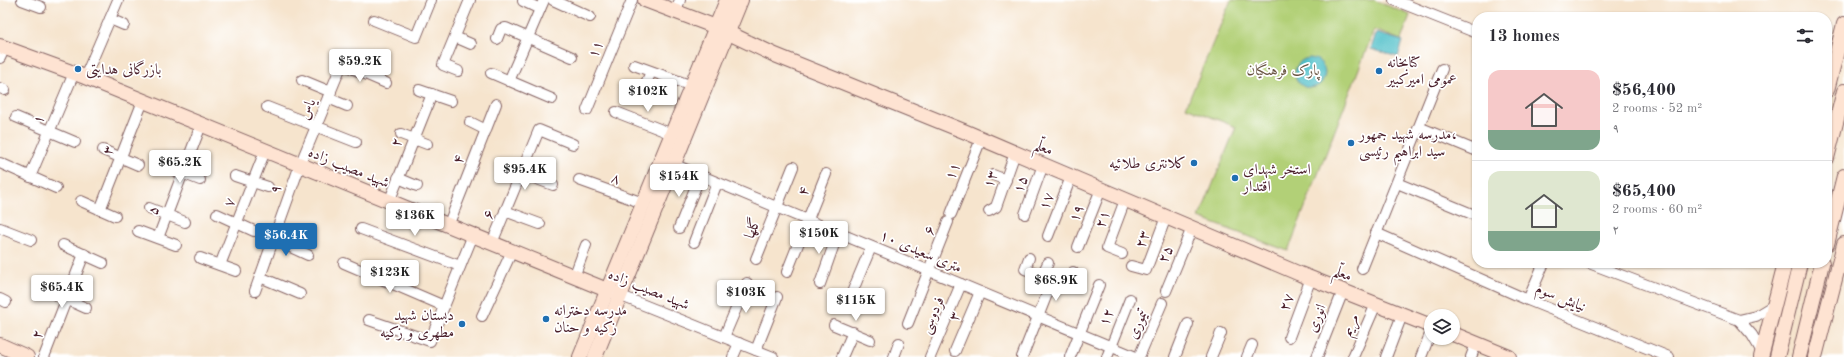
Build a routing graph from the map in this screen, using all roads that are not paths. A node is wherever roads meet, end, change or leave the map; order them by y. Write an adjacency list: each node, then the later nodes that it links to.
1 (22, 0): 14 (street)
2 (118, 0): 16 (street)
3 (431, 0): 17 (street)
4 (470, 0): 22 (street)
5 (553, 0): 15 (street)
6 (632, 0): 50 (street, ۱۱)
7 (645, 0): 13 (street, معلّم)
8 (727, 0): 20 (street)
9 (741, 0): 20 (street)
10 (1394, 0): 21 (street)
11 (523, 1): 12 (street)
12 (542, 4): 23 (street)
13 (677, 6): 20 (street, معلّم)
14 (41, 7)
15 (590, 17)
16 (110, 19): 19 (street); 34 (street)
17 (374, 20)
18 (1844, 24): 31 (street)
19 (124, 25)
20 (722, 30): 39 (street); 63 (street, معلّم); 74 (street)
21 (1472, 31)
22 (455, 37): 25 (street); 30 (street)
23 (528, 38): 24 (street); 27 (street); 36 (street)
24 (498, 39)
25 (471, 44)
26 (2, 50): 34 (street, شهید مصیب زاده)
27 (572, 57)
28 (634, 65): 32 (street)
29 (1442, 69): 56 (street)
30 (458, 71)
31 (1832, 71)
32 (651, 72): 38 (street); 39 (street)
33 (491, 73): 36 (street)
34 (80, 75): 45 (street, شهید مصیب زاده); 57 (street, ۱)
35 (302, 80): 43 (street)
36 (509, 81): 44 (street)
37 (386, 83): 43 (street, یاس)
38 (646, 83)
39 (692, 86): 60 (street)
40 (419, 90): 42 (street)
41 (1844, 91): 61 (street)
42 (432, 94): 46 (street); 62 (street, ۲)
43 (329, 95): 48 (street); 55 (street, یاس)
44 (552, 99)
45 (143, 101): 54 (street, شهید مصیب زاده); 72 (street, ۳)
46 (451, 101)
47 (496, 104): 58 (street, ۴)
48 (347, 106)
49 (267, 107): 55 (street)
50 (587, 110)
51 (616, 112): 60 (street)
52 (16, 117): 57 (street)
53 (470, 122): 58 (street)
54 (201, 125): 70 (street, شهید مصیب زاده); 80 (street, ۵)
55 (316, 126): 65 (street); 76 (street, یاس)
56 (1419, 127): 68 (street); 95 (street)
57 (50, 130): 64 (street); 87 (street, ۱)
58 (486, 130): 122 (street, ۴)
59 (401, 134): 62 (street)
60 (672, 134): 104 (street)
61 (1832, 138)
62 (414, 139): 66 (street); 89 (street, ۲)
63 (981, 139): 71 (street, معلّم); 116 (street, ۱۱)
64 (75, 142)
65 (356, 142)
66 (427, 144)
67 (573, 144): 81 (street, ۶)
68 (1472, 149)
69 (103, 150): 72 (street)
70 (265, 151): 76 (street, شهید مصیب زاده); 93 (street, ۷)
71 (1015, 153): 77 (street, معلّم); 92 (street, ۱۳)
72 (120, 158): 75 (street); 107 (street, ۳)
73 (0, 163): 87 (street)
74 (673, 164): 85 (street, ۱۰ متری سعیدی); 184 (street)
75 (138, 165)
76 (300, 165): 103 (street, شهید مصیب زاده); 134 (street, ۹)
77 (1043, 165): 88 (street, معلّم); 111 (street, ۱۵)
78 (166, 167): 80 (street)
79 (793, 167): 106 (street, گلها)
80 (183, 173): 90 (street); 113 (street, ۵)
81 (521, 173): 96 (street); 108 (street, ۶)
82 (826, 174): 117 (street, ۴)
83 (993, 175): 92 (street)
84 (235, 176): 93 (street)
85 (700, 176): 94 (street, ۱۰ متری سعیدی); 124 (street)
86 (1844, 176): 121 (street)
87 (30, 177): 99 (street)
88 (1071, 177): 100 (street, معلّم); 132 (street, ۱۷)
89 (398, 178): 97 (street); 103 (street, ۲)
90 (200, 180)
91 (579, 180): 104 (street, ۸)
92 (1006, 180): 109 (street, ۱۳)
93 (253, 182): 98 (street); 119 (street, ۷)
94 (717, 183): 106 (street, ۱۰ متری سعیدی); 136 (street)
95 (1397, 183): 112 (street); 130 (street)
96 (553, 185)
97 (417, 186)
98 (268, 187)
99 (56, 188)
100 (1101, 189): 101 (street, معلّم); 143 (street, ۱۹)
101 (1125, 200): 115 (street, معلّم); 146 (street, ۲۱)
102 (80, 201): 107 (street)
103 (389, 202): 122 (street, شهید مصیب زاده)
104 (643, 203): 177 (street)
105 (149, 208): 113 (street)
106 (776, 208): 117 (street, ۱۰ متری سعیدی); 150 (street, گلها)
107 (100, 210): 114 (street)
108 (505, 211): 120 (street); 137 (street, ۶)
109 (988, 211)
110 (217, 214): 119 (street)
111 (1025, 214)
112 (1472, 214)
113 (167, 215): 118 (street); 133 (street, ۵)
114 (115, 216)
115 (1166, 217): 125 (street, معلّم); 156 (street, ۲۳)
116 (950, 218): 164 (street, ۶)
117 (807, 220): 129 (street, ۱۰ متری سعیدی); 165 (street, ۴)
118 (185, 222)
119 (236, 223): 128 (street); 154 (street, ۷)
120 (540, 224)
121 (1832, 224)
122 (448, 226): 131 (street, شهید مصیب زاده)
123 (0, 228): 135 (street)
124 (679, 228)
125 (1192, 228): 170 (street, معلّم); 179 (street, ۲۵)
126 (361, 229): 155 (street)
127 (138, 231): 133 (street)
128 (254, 231)
129 (838, 233): 142 (street, ۱۰ متری سعیدی); 173 (street)
130 (1376, 234): 162 (street); 188 (street, نیایش سوم)
131 (473, 235): 137 (street, شهید مصیب زاده); 155 (street)
132 (1048, 236)
133 (158, 238): 140 (street)
134 (274, 239): 147 (street); 168 (street, ۹)
135 (31, 240)
136 (694, 242)
137 (492, 244): 144 (street, شهید مصیب زاده)
138 (1844, 244): 200 (street)
139 (63, 245): 145 (street)
140 (176, 245)
141 (586, 245): 169 (street)
142 (871, 247): 164 (street, ۱۰ متری سعیدی); 183 (street)
143 (1078, 247)
144 (512, 251): 169 (street, شهید مصیب زاده); 195 (street)
145 (84, 254): 151 (street); 186 (street, ۲)
146 (1122, 254)
147 (308, 255)
148 (200, 258): 154 (street)
149 (1029, 258): 167 (street)
150 (756, 259)
151 (103, 263)
152 (344, 263): 192 (street)
153 (1048, 263): 167 (street)
154 (220, 265): 163 (street)
155 (460, 266): 192 (street)
156 (1131, 266)
157 (1542, 268): 188 (street)
158 (1602, 268): 199 (street)
159 (1783, 268): 191 (street)
160 (1799, 268): 246 (street)
161 (1821, 268): 197 (street)
162 (1362, 269)
163 (236, 271)
164 (929, 271): 174 (street, ۱۰ متری سعیدی); 201 (street)
165 (787, 272)
166 (1073, 272): 171 (street)
167 (1042, 275): 171 (street)
168 (260, 277): 178 (street, ۹); 182 (street)
169 (574, 277): 177 (street, شهید مصیب زاده)
170 (1311, 278): 180 (street, معلّم); 209 (street, ۲۷)
171 (1053, 280): 196 (street)
172 (747, 283): 208 (street)
173 (820, 284)
174 (961, 284): 181 (street, ۱۰ متری سعیدی); 231 (street, فردوسی)
175 (1099, 285): 207 (street)
176 (46, 290): 186 (street)
177 (606, 290): 184 (street, شهید مصیب زاده); 225 (street)
178 (255, 291)
179 (1166, 291)
180 (1343, 291): 190 (street, معلّم); 240 (street, انوری)
181 (980, 292): 196 (street, ۱۰ متری سعیدی); 220 (street, ۳)
182 (300, 294)
183 (850, 295)
184 (620, 296): 208 (street, شهید مصیب زاده); 226 (street)
185 (777, 297): 219 (street)
186 (66, 299): 193 (street); 224 (street, ۲)
187 (1130, 299): 218 (street, ۱۲)
188 (1528, 300): 245 (street, نیایش سوم)
189 (1162, 303): 236 (street, تیموری)
190 (1376, 304): 194 (street, معلّم); 241 (street, مریم)
191 (1774, 305): 199 (street); 221 (street)
192 (444, 306): 198 (street)
193 (86, 308)
194 (1402, 315): 202 (street, معلّم); 242 (street)
195 (482, 316)
196 (1039, 317): 207 (street, ۱۰ متری سعیدی); 232 (street)
197 (1808, 318): 200 (street); 247 (street)
198 (369, 320)
199 (1739, 320): 221 (street)
200 (1824, 322): 248 (street)
201 (908, 323)
202 (1424, 323)
203 (1188, 324): 237 (street)
204 (834, 325): 205 (street)
205 (853, 332): 211 (street); 229 (street)
206 (1221, 333): 238 (street)
207 (1079, 334): 218 (street, ۱۰ متری سعیدی); 233 (street)
208 (724, 337): 212 (street, شهید مصیب زاده)
209 (1289, 337)
210 (1460, 337): 214 (street)
211 (870, 340)
212 (739, 343): 219 (street, شهید مصیب زاده); 227 (street)
213 (899, 343): 230 (street)
214 (1476, 344): 222 (street); 244 (street)
215 (0, 345): 223 (street)
216 (1252, 345): 239 (street)
217 (1426, 345): 243 (street)
218 (1111, 347): 234 (street, ۱۲); 235 (street, ۱۰ متری سعیدی)
219 (756, 350): 228 (street, شهید مصیب زاده)
220 (955, 351)
221 (1762, 354)
222 (1502, 356)
223 (27, 357)
224 (44, 357)
225 (580, 357)
226 (595, 357)
227 (733, 357)
228 (773, 357)
229 (842, 357)
230 (894, 357)
231 (930, 357)
232 (1022, 357)
233 (1070, 357)
234 (1107, 357)
235 (1136, 357)
236 (1139, 357)
237 (1174, 357)
238 (1211, 357)
239 (1247, 357)
240 (1317, 357)
241 (1353, 357)
242 (1386, 357)
243 (1421, 357)
244 (1471, 357)
245 (1669, 357)
246 (1777, 357)
247 (1799, 357)
248 (1815, 357)

